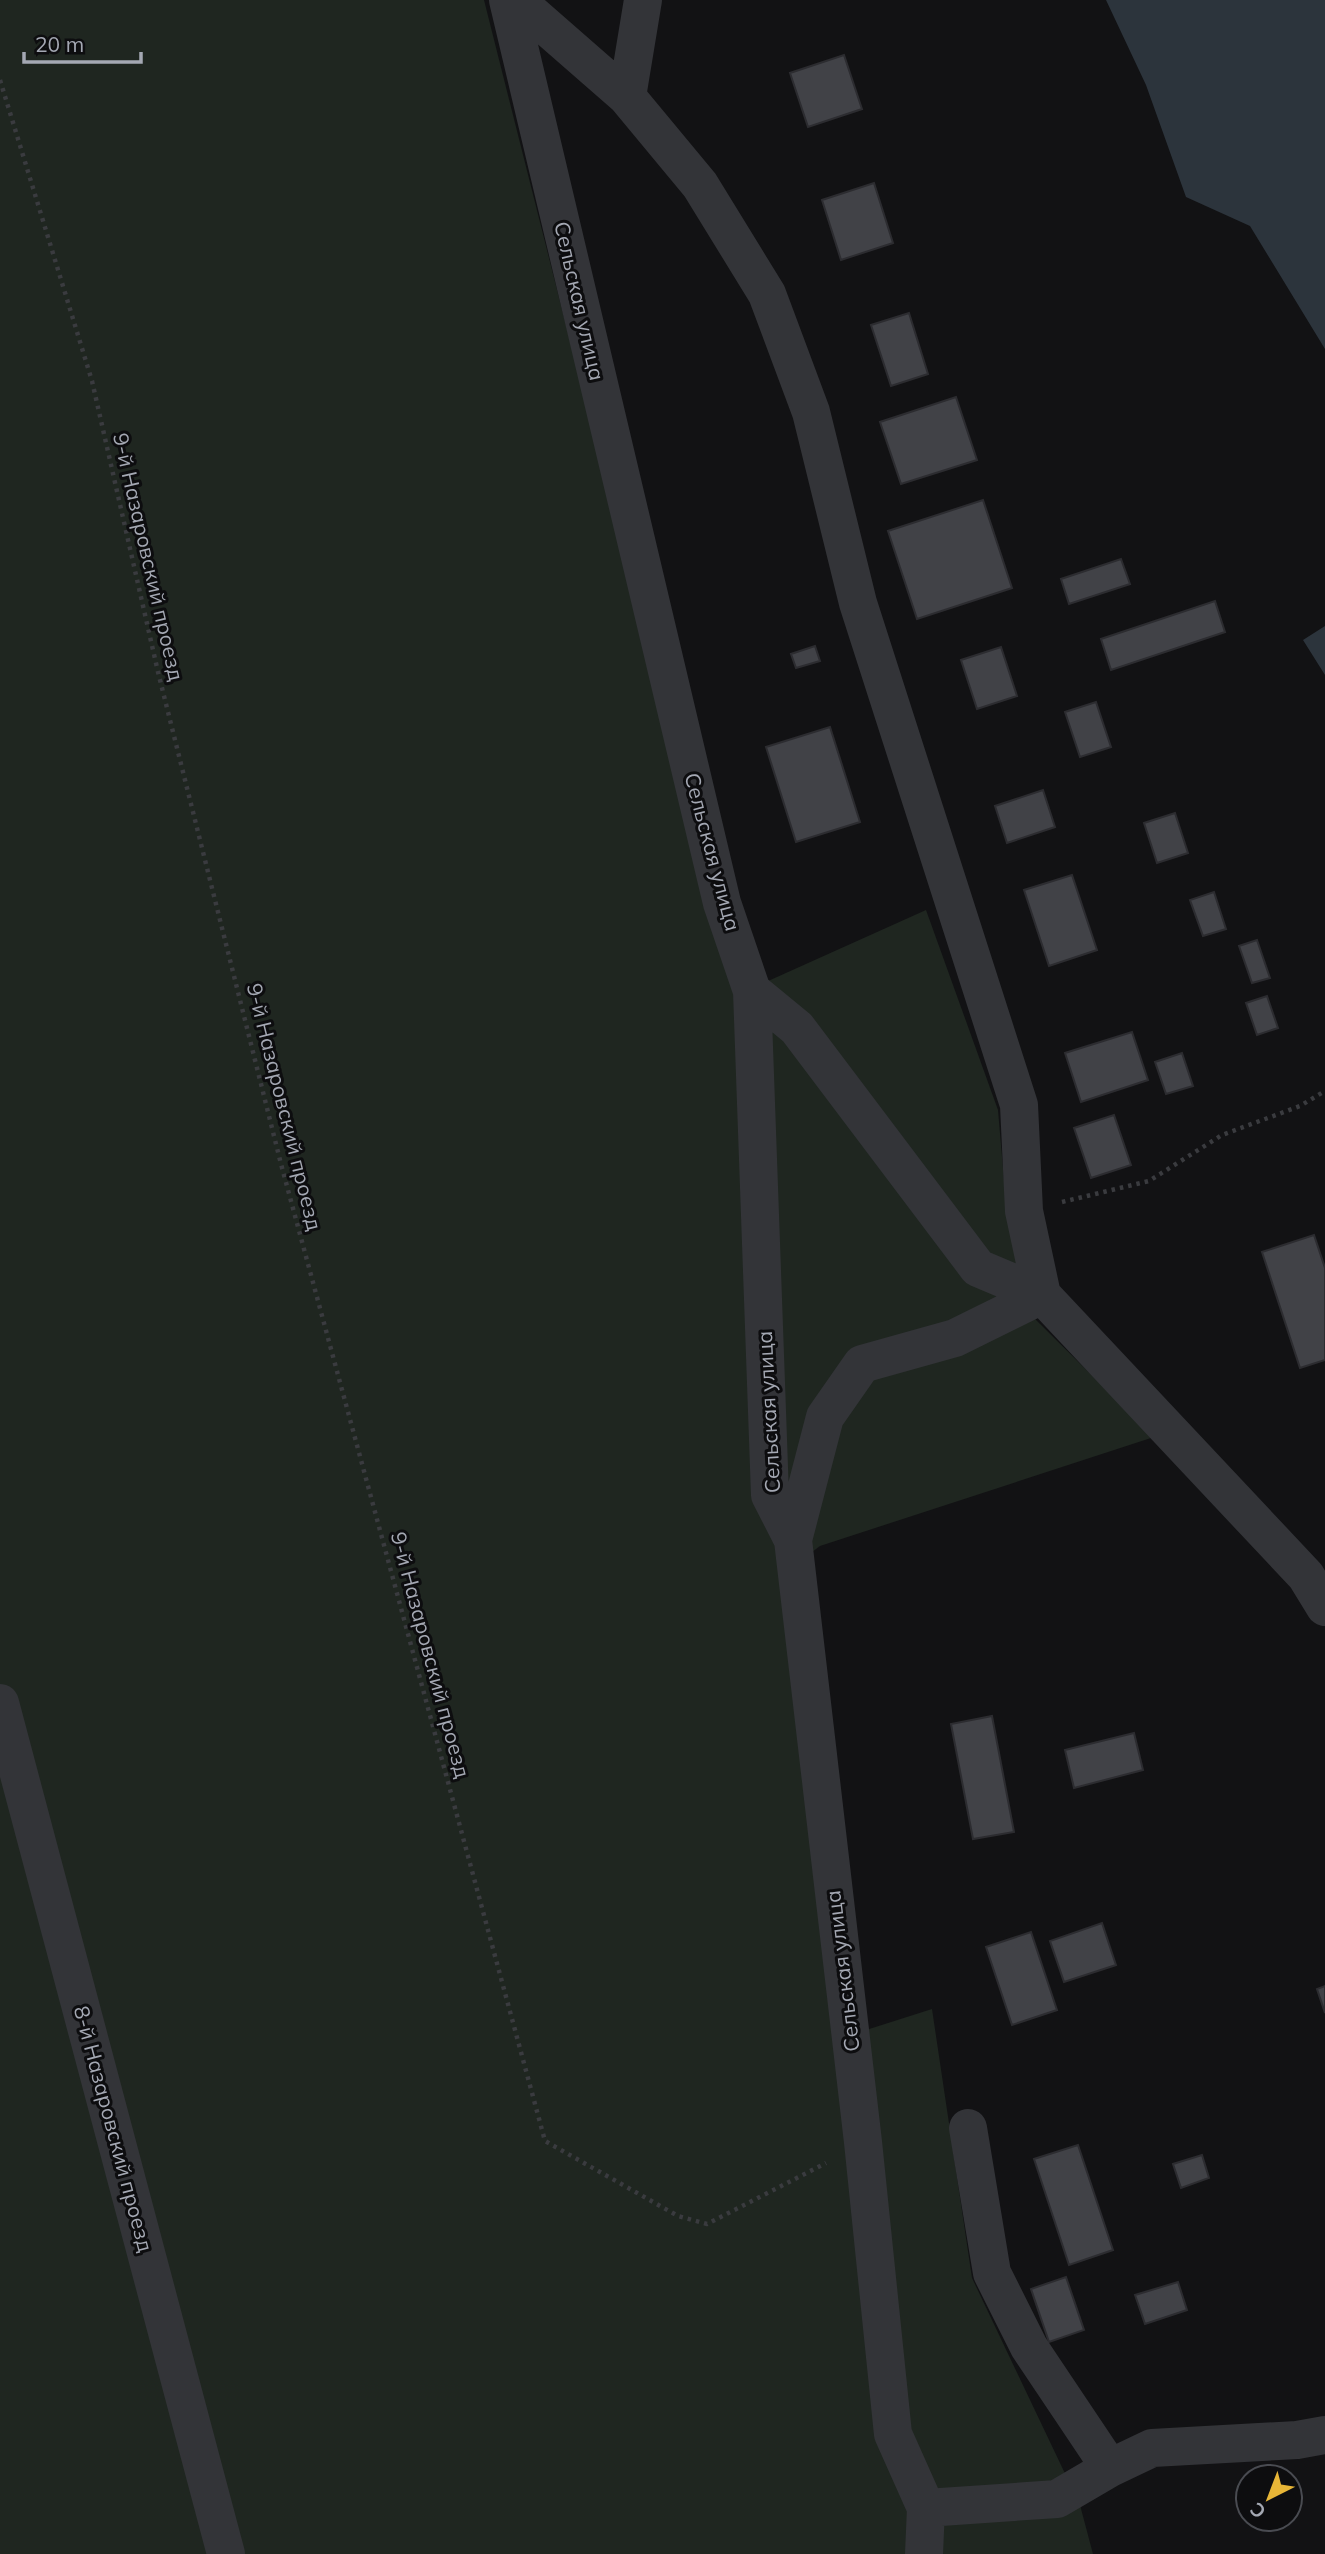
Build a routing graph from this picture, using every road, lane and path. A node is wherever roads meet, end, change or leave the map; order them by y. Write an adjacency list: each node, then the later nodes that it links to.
1 (508, 0): 6 (street, Сельская улица)
2 (516, 0): 5 (street)
3 (643, 0): 5 (street)
4 (0, 80): 14 (path, 9-й Назаровский проезд)
5 (627, 97): 8 (street)
6 (752, 991): 9 (street); 10 (street, Сельская улица)
7 (1325, 1091): 8 (path)
8 (1024, 1211): 9 (street)
9 (1042, 1295): 10 (street); 11 (street)
10 (793, 1540): 14 (street, Сельская улица)
11 (1325, 1608)
12 (0, 1703): 18 (street, 8-й Назаровский проезд)
13 (968, 2128): 16 (street)
14 (863, 2143): 17 (street, Сельская улица)
15 (1325, 2435): 16 (street)
16 (1110, 2468): 17 (street)
17 (926, 2508): 19 (street)
18 (226, 2554)
19 (925, 2554)

